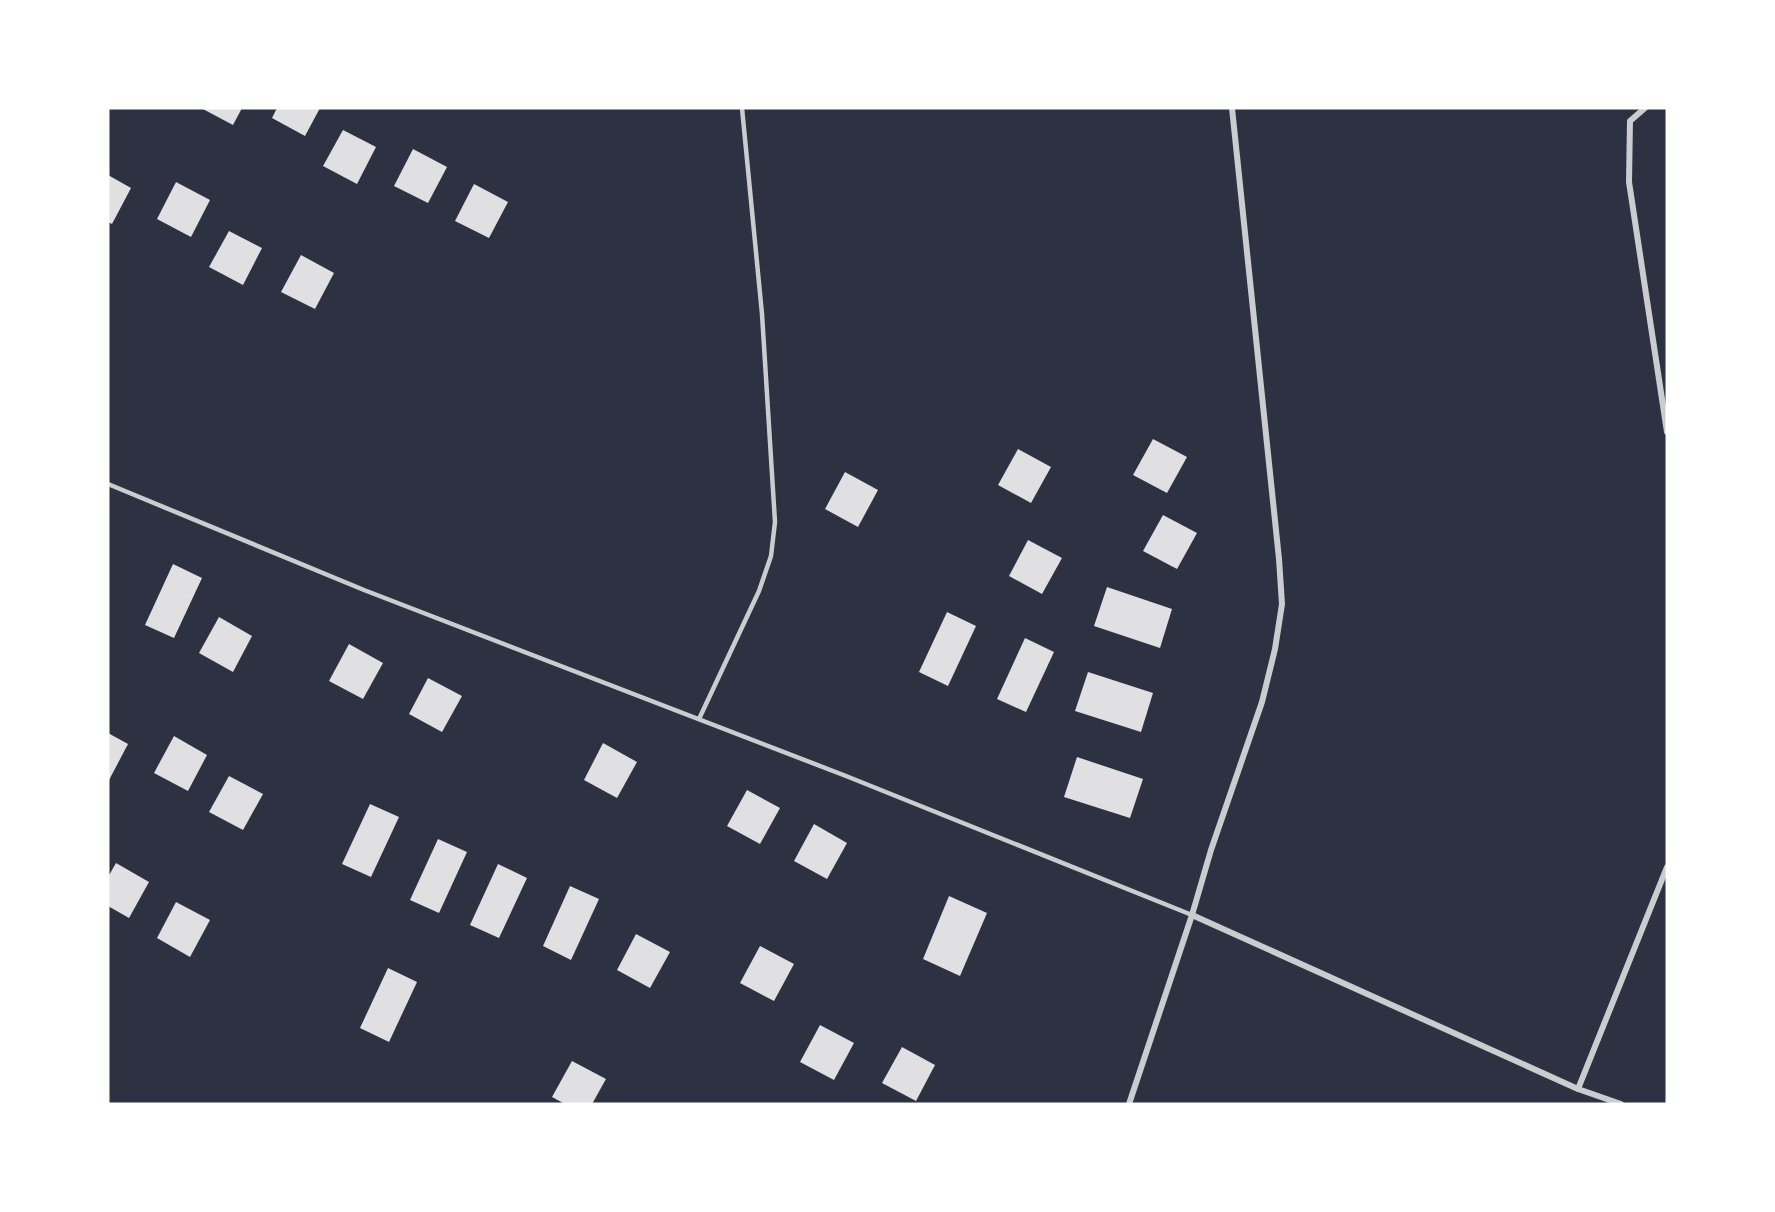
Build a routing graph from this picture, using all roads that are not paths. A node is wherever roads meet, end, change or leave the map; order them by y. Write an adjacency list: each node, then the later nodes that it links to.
1 (742, 108): 6 (lane)
2 (1232, 108): 8 (street)
3 (1645, 108): 4 (street)
4 (1667, 432)
5 (108, 484): 6 (lane)
6 (699, 719): 8 (lane)
7 (1667, 867): 9 (street)
8 (1192, 915): 9 (street); 10 (street)
9 (1578, 1089): 11 (street)
10 (1129, 1104)
11 (1621, 1104)

